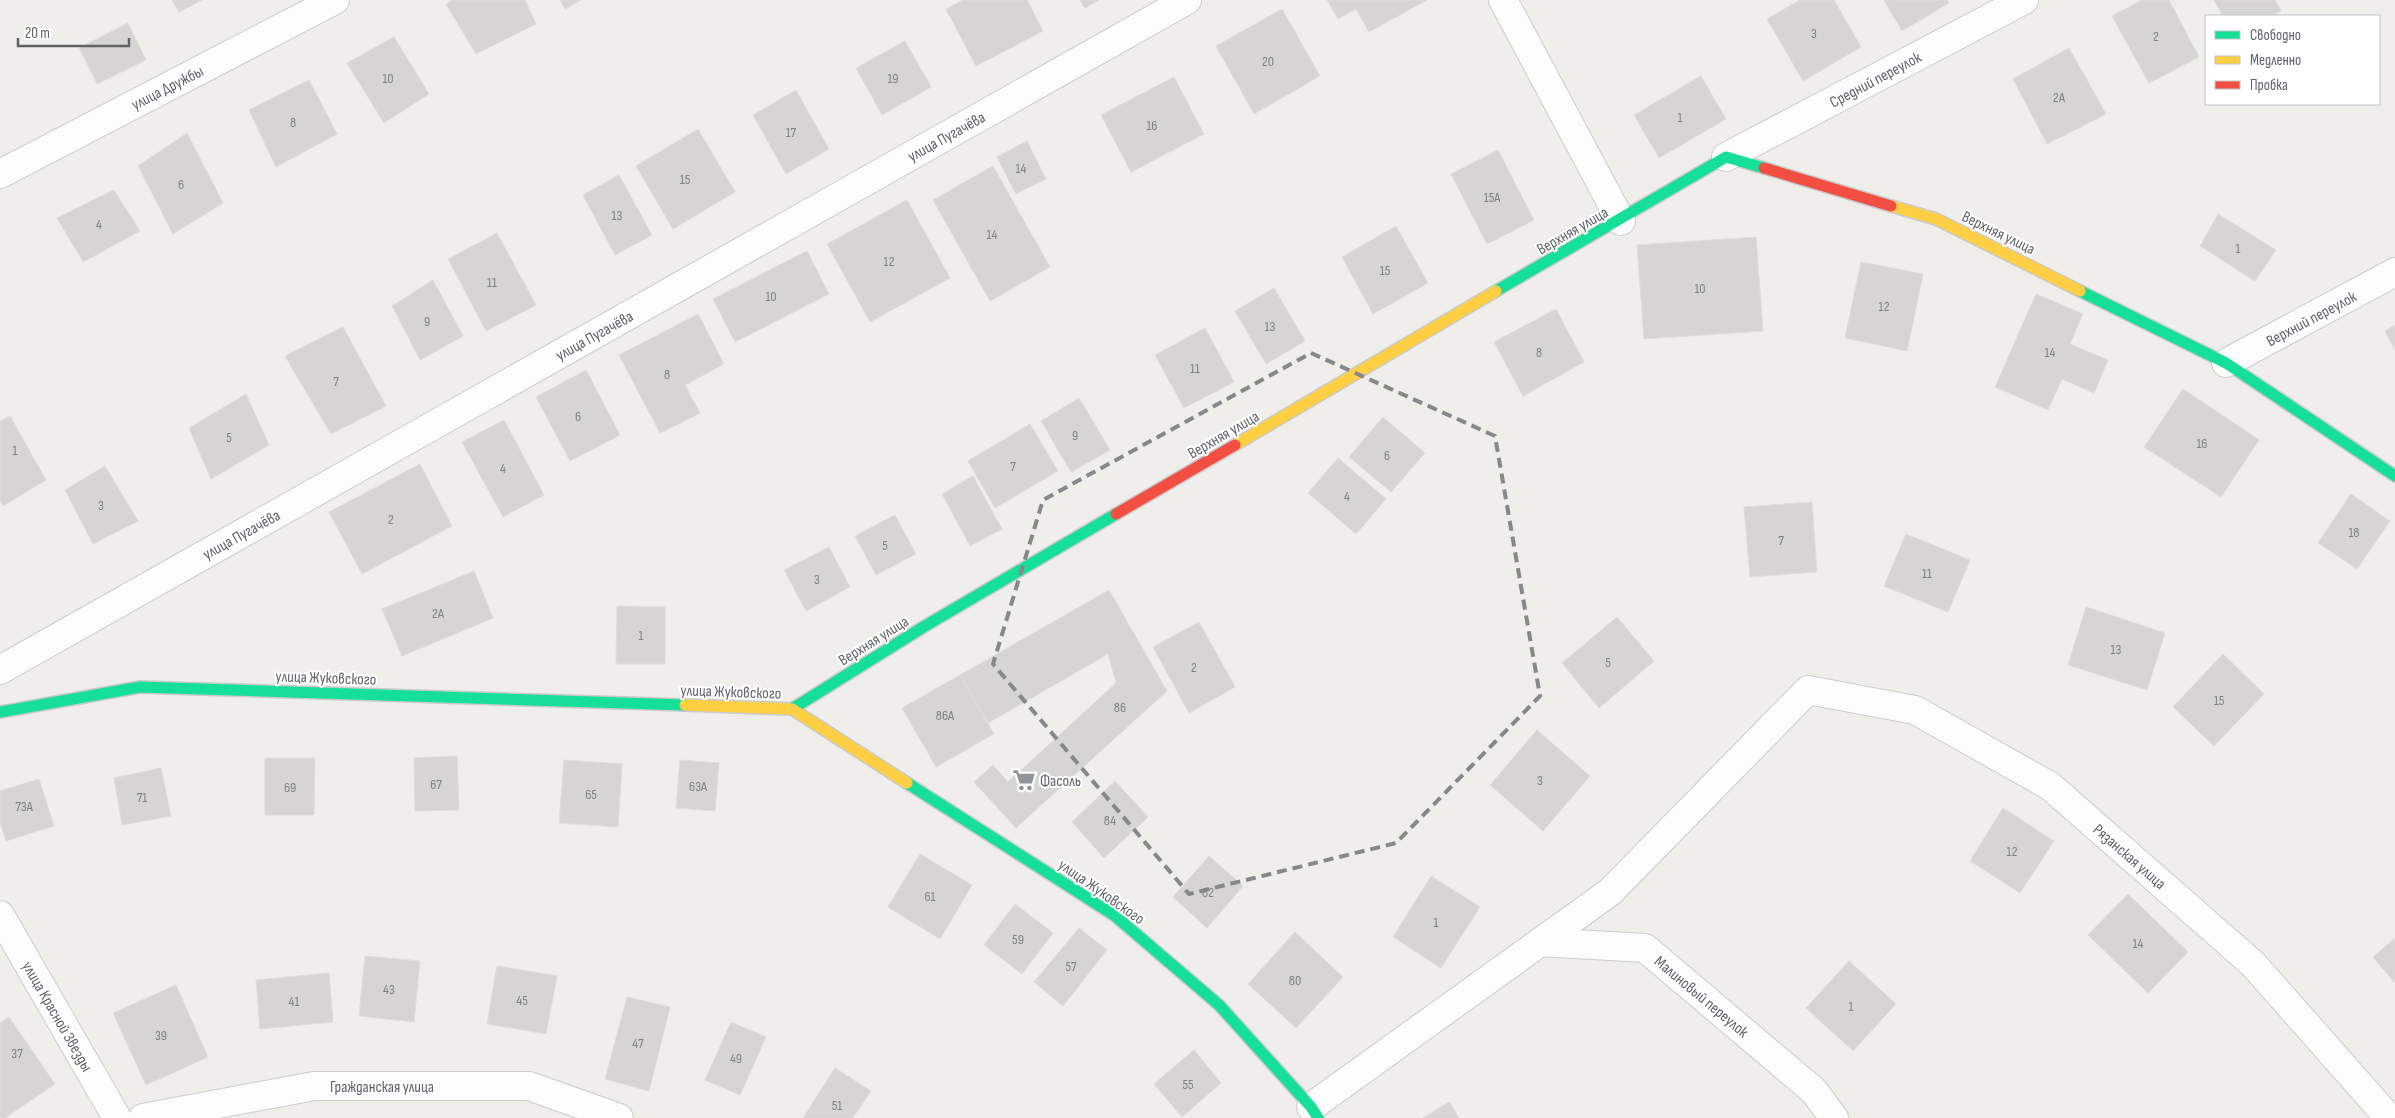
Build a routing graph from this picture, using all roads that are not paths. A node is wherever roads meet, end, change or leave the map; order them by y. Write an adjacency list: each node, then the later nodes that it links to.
1 (335, 0): 6 (street, улица Дружбы)
2 (1187, 0): 11 (street, улица Пугачёва)
3 (1503, 0): 7 (street)
4 (2024, 0): 5 (street, Средний переулок)
5 (1726, 157): 7 (street, Верхняя улица); 9 (street, Верхняя улица)
6 (0, 174)
7 (1620, 221): 12 (street, Верхняя улица)
8 (2395, 272): 9 (street, Верхний переулок)
9 (2226, 363): 10 (street, Верхняя улица)
10 (2395, 476)
11 (0, 670)
12 (792, 709): 13 (street, улица Жуковского); 16 (street, улица Жуковского)
13 (0, 712)
14 (0, 915): 17 (street, улица Красной Звезды)
15 (1540, 942): 16 (street); 20 (street, Малиновый переулок); 21 (street, Рязанская улица)
16 (1315, 1112)
17 (117, 1118)
18 (143, 1118): 19 (street, Гражданская улица)
19 (619, 1118)
20 (1834, 1118)
21 (2389, 1118)

